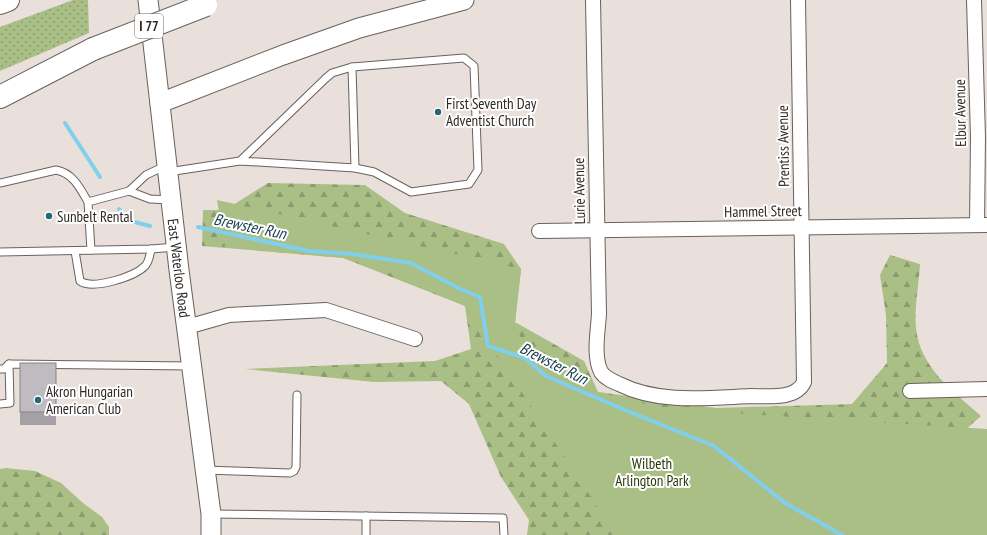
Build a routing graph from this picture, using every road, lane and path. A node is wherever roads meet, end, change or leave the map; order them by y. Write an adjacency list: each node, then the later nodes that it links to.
1 (8, 0): 8 (highway)
2 (148, 0): 11 (main road, East Waterloo Road)
3 (464, 0): 11 (main road)
4 (593, 0): 22 (street, Lurie Avenue)
5 (798, 0): 20 (street, Prentiss Avenue)
6 (974, 0): 19 (street, Elbur Avenue)
7 (212, 2): 10 (highway, I 77, bridge)
8 (0, 3)
9 (352, 67): 12 (lane); 13 (lane); 13 (lane)
10 (0, 97)
11 (160, 103): 14 (main road, East Waterloo Road)
12 (240, 161): 13 (lane); 14 (lane)
13 (355, 168)
14 (167, 169): 16 (lane); 17 (main road, East Waterloo Road)
15 (0, 183): 18 (lane)
16 (129, 191): 17 (lane); 18 (lane)
17 (171, 200): 23 (main road, East Waterloo Road)
18 (88, 202): 25 (lane)
19 (982, 225): 20 (street, Hammel Street)
20 (800, 228): 22 (street, Hammel Street); 33 (street, Prentiss Avenue)
21 (539, 230): 22 (street, Hammel Street)
22 (596, 230): 33 (street, Lurie Avenue)
23 (176, 247): 24 (lane); 28 (main road, East Waterloo Road)
24 (151, 249): 25 (lane); 26 (lane)
25 (91, 250): 26 (lane)
26 (75, 251): 27 (lane)
27 (0, 252)
28 (187, 327): 29 (street); 31 (main road, East Waterloo Road)
29 (415, 339)
30 (9, 364): 31 (lane); 32 (lane); 37 (lane)
31 (192, 366): 38 (main road, East Waterloo Road)
32 (0, 369)
33 (607, 378)
34 (987, 389): 35 (street)
35 (910, 390)
36 (297, 395): 38 (lane)
37 (0, 404)
38 (205, 470): 39 (main road, East Waterloo Road)
39 (211, 514): 40 (lane); 41 (main road, East Waterloo Road)
40 (366, 516): 42 (lane); 43 (lane)
41 (211, 535)
42 (366, 535)
43 (504, 535)

